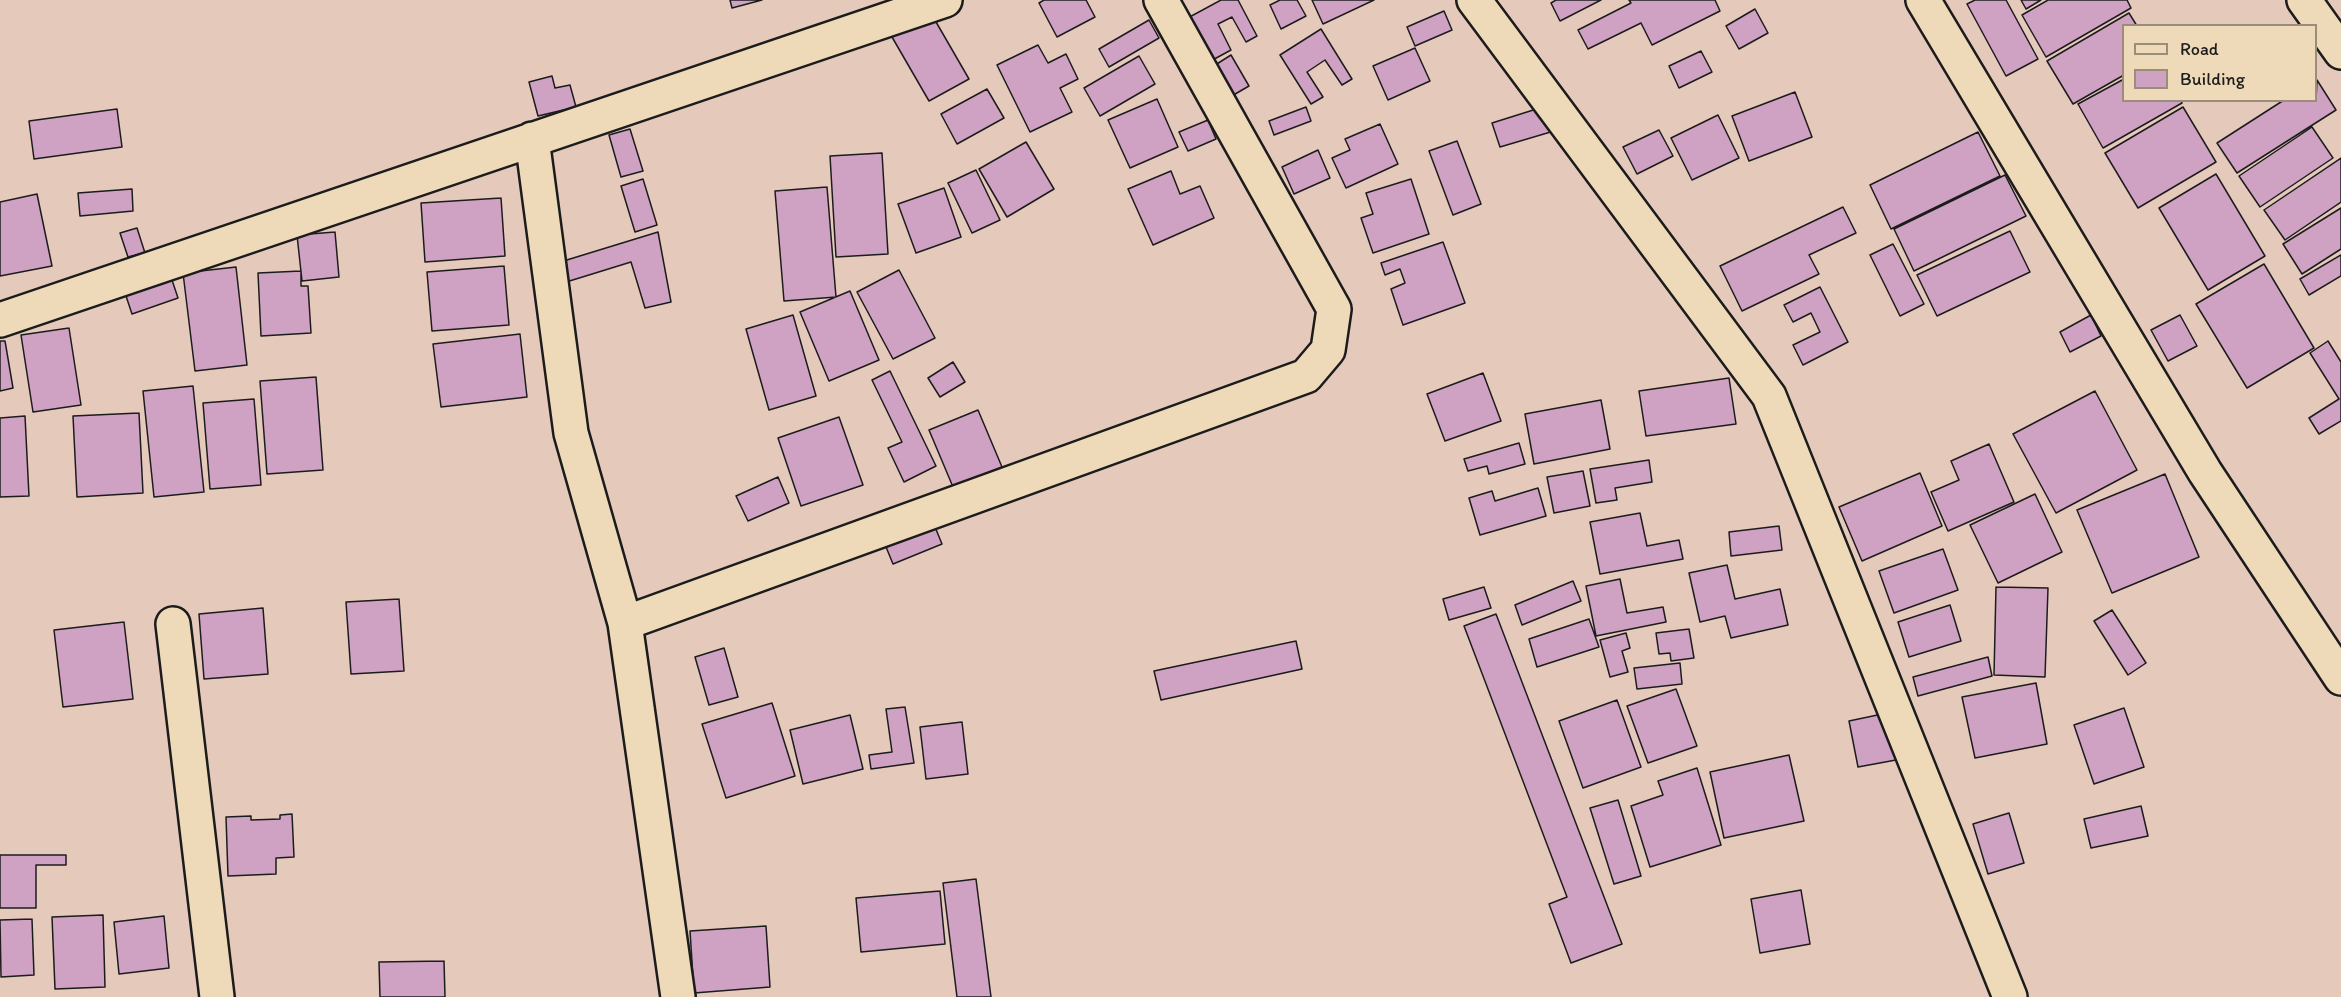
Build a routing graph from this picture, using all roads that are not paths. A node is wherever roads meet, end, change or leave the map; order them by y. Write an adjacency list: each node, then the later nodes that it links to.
1 (945, 0): 7 (street)
2 (1161, 0): 9 (street)
3 (1474, 0): 14 (street)
4 (1923, 0): 11 (street)
5 (2304, 0): 6 (street)
6 (2341, 52)
7 (532, 139): 8 (street); 9 (street)
8 (0, 320)
9 (625, 623): 13 (street)
10 (173, 624): 12 (street)
11 (2341, 678)
12 (217, 997)
13 (678, 997)
14 (2010, 997)

